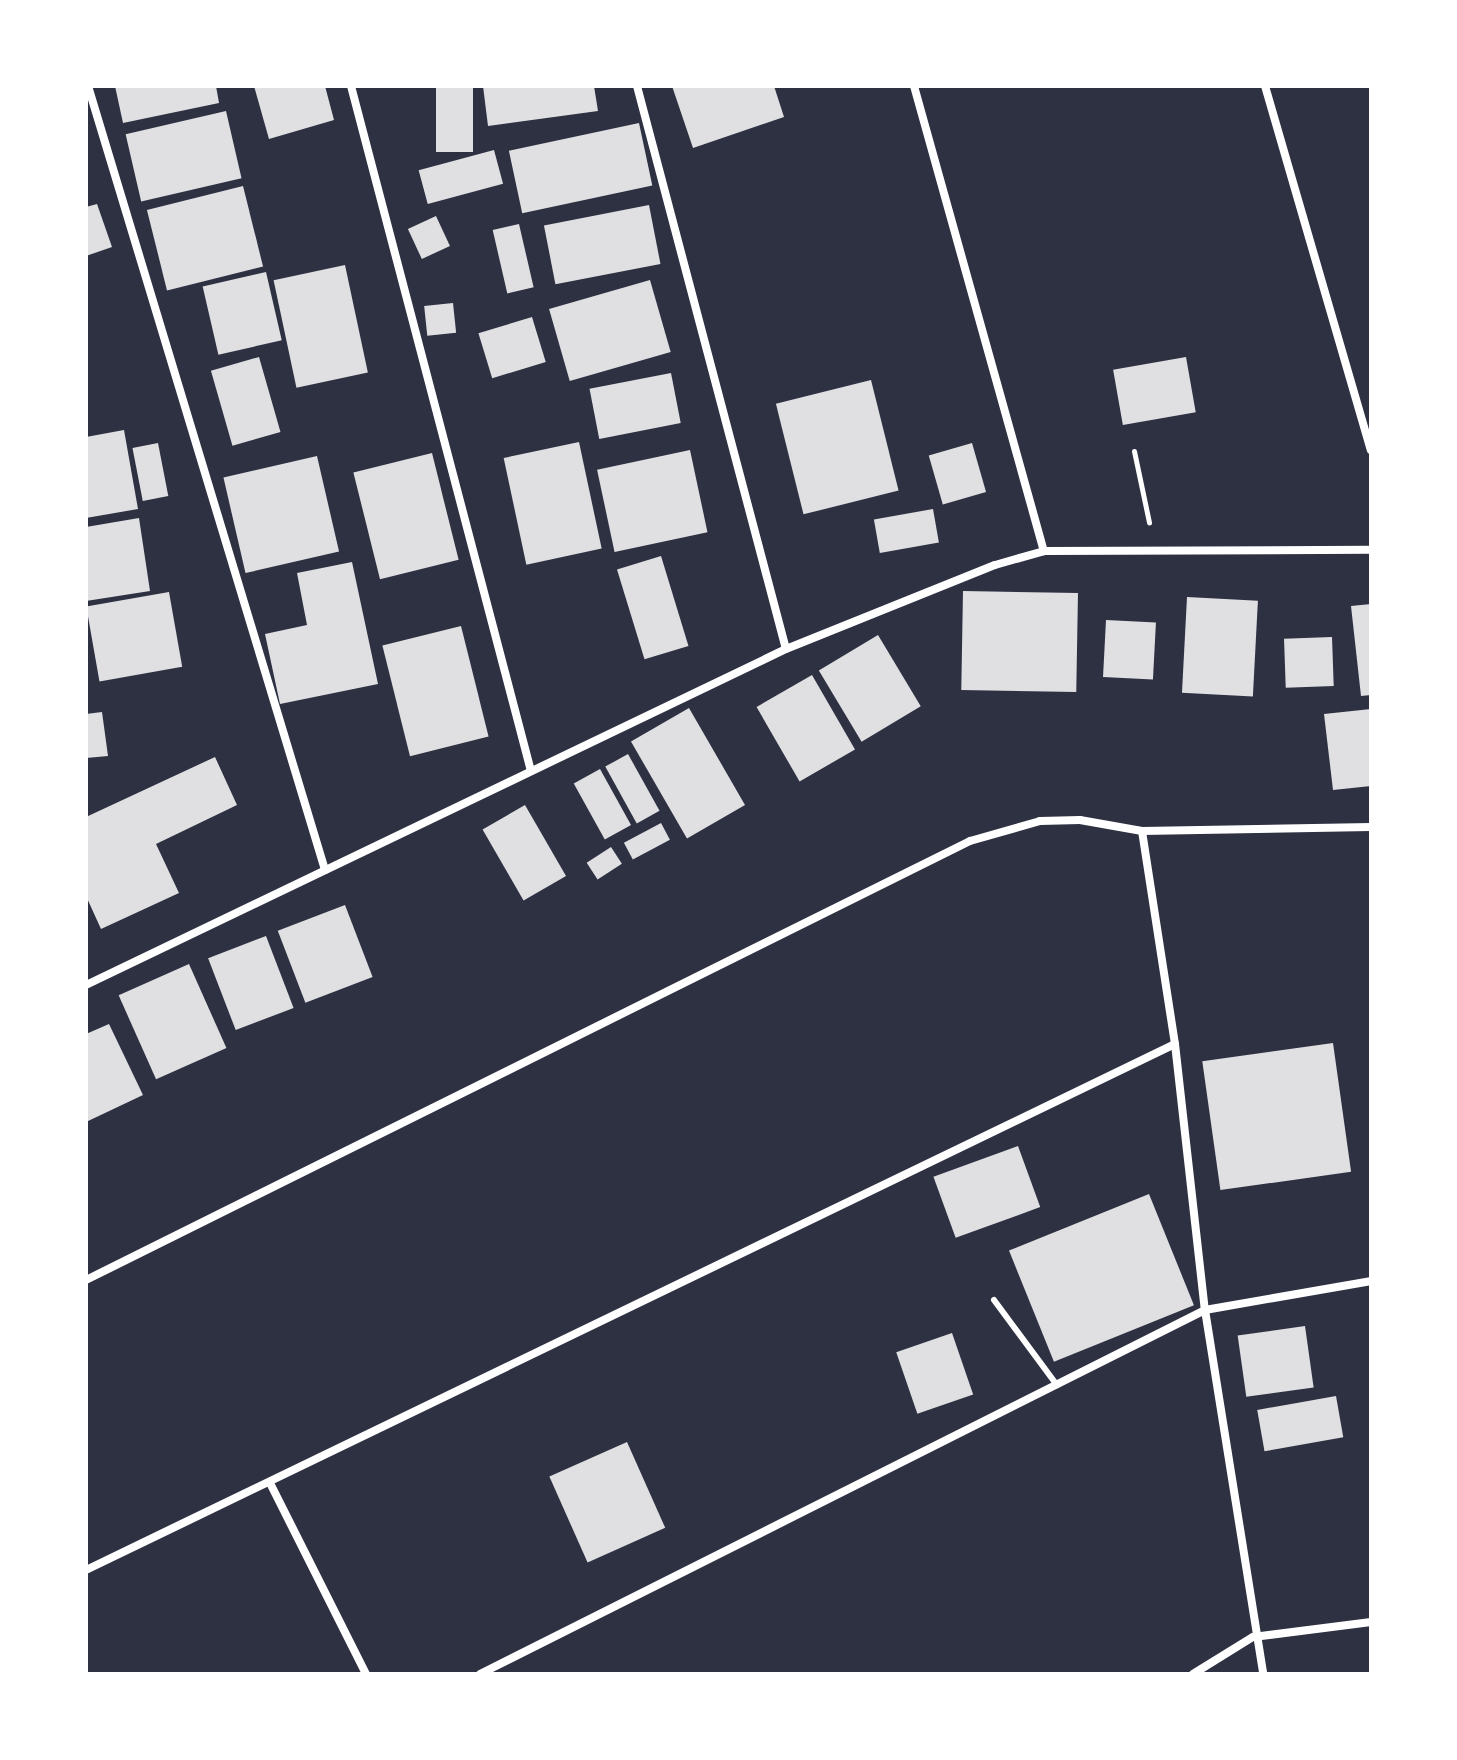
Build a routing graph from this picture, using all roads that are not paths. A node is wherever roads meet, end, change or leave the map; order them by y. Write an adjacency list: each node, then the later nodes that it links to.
1 (88, 86): 13 (street)
2 (351, 86): 10 (street)
3 (637, 86): 9 (street)
4 (914, 86): 8 (street)
5 (1265, 86): 6 (street)
6 (1371, 450)
7 (1371, 550): 8 (street)
8 (1044, 551): 9 (street)
9 (786, 649): 10 (street)
10 (531, 771): 13 (street)
11 (1371, 827): 12 (street)
12 (1142, 831): 15 (street); 16 (street)
13 (325, 870): 14 (street)
14 (86, 985)
15 (1175, 1044): 19 (street); 21 (street)
16 (86, 1280)
17 (1371, 1281): 19 (street)
18 (994, 1300): 20 (lane)
19 (1205, 1310): 20 (street); 24 (street)
20 (1057, 1385): 26 (street)
21 (270, 1483): 22 (street); 25 (street)
22 (86, 1570)
23 (1371, 1622): 24 (street)
24 (1253, 1637): 27 (street); 28 (street)
25 (366, 1674)
26 (480, 1674)
27 (1193, 1674)
28 (1263, 1674)

